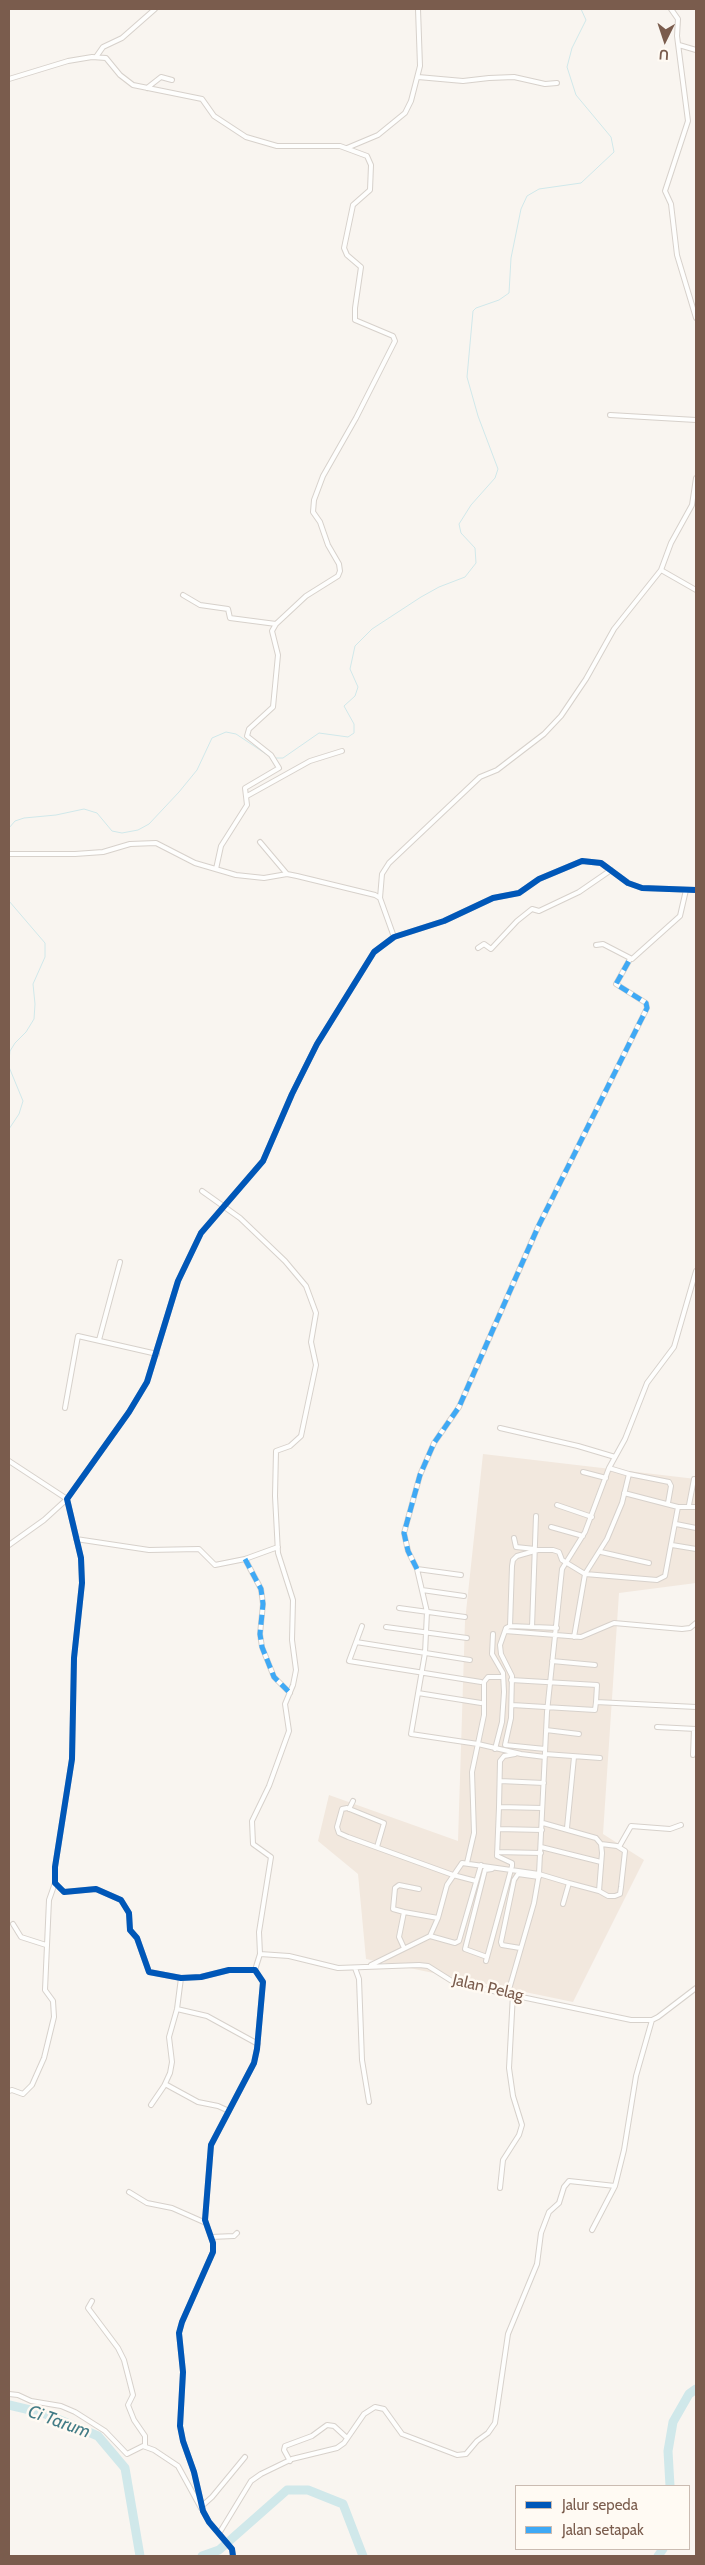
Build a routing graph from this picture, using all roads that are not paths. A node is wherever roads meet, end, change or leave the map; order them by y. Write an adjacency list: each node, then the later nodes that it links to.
1 (155, 9): 6 (street)
2 (418, 9): 7 (street)
3 (672, 9): 4 (street)
4 (679, 45): 5 (street); 13 (street)
5 (696, 50)
6 (96, 57): 8 (street); 11 (street)
7 (418, 77): 10 (street); 12 (street)
8 (9, 79)
9 (172, 80): 11 (street)
10 (558, 83)
11 (147, 88): 12 (street)
12 (347, 148): 20 (street)
13 (696, 318)
14 (610, 415): 15 (street)
15 (696, 420)
16 (696, 478): 17 (street)
17 (661, 570): 18 (street); 30 (street)
18 (696, 590)
19 (183, 595): 20 (street)
20 (276, 624): 22 (street)
21 (342, 751): 22 (street)
22 (247, 796): 25 (street)
23 (260, 842): 27 (street)
24 (9, 854): 25 (street)
25 (216, 869): 27 (street)
26 (611, 870): 28 (street); 31 (street); 33 (street)
27 (287, 874): 30 (street)
28 (686, 890): 29 (street); 34 (street)
29 (696, 890)
30 (380, 898): 31 (street)
31 (394, 937): 36 (street)
32 (596, 945): 34 (street)
33 (478, 948)
34 (630, 959): 74 (street)
35 (202, 1191): 36 (street)
36 (223, 1206): 40 (street); 67 (street)
37 (120, 1262): 39 (street)
38 (696, 1271): 43 (street)
39 (100, 1340): 40 (street); 41 (street)
40 (157, 1354): 51 (street)
41 (65, 1408)
42 (500, 1428): 43 (street)
43 (615, 1457): 45 (street)
44 (9, 1461): 51 (street)
45 (609, 1468): 47 (street); 48 (street)
46 (583, 1472): 48 (street)
47 (629, 1474): 50 (street); 52 (street)
48 (606, 1478): 58 (street)
49 (694, 1479): 55 (street)
50 (624, 1493): 52 (street); 70 (street)
51 (67, 1499): 64 (street); 65 (street)
52 (668, 1503): 54 (street)
53 (557, 1505): 58 (street)
54 (678, 1506): 55 (street); 59 (street)
55 (689, 1506): 56 (street)
56 (696, 1507)
57 (536, 1516): 69 (street)
58 (592, 1517): 62 (street)
59 (676, 1524): 61 (street); 66 (street)
60 (551, 1527): 62 (street)
61 (696, 1528)
62 (583, 1536): 72 (street)
63 (514, 1538): 69 (street)
64 (76, 1539): 71 (street); 147 (street)
65 (9, 1545)
66 (672, 1545): 68 (street); 75 (street)
67 (278, 1547): 71 (street); 104 (street)
68 (696, 1549)
69 (535, 1550): 72 (street); 84 (street); 86 (street)
70 (601, 1552): 73 (street); 75 (street)
71 (245, 1559): 104 (street)
72 (566, 1561): 75 (street); 87 (street)
73 (649, 1563)
74 (417, 1569): 76 (street); 77 (street)
75 (585, 1574): 92 (street)
76 (461, 1575)
77 (422, 1590): 78 (street); 80 (street)
78 (464, 1596)
79 (399, 1608): 80 (street)
80 (427, 1612): 81 (street); 89 (street)
81 (465, 1618)
82 (696, 1623): 92 (street)
83 (362, 1626): 94 (street)
84 (510, 1626): 86 (street); 88 (street)
85 (386, 1627): 89 (street)
86 (532, 1627): 87 (street)
87 (557, 1628): 91 (street)
88 (505, 1631): 91 (street); 101 (street)
89 (426, 1632): 93 (street); 95 (street)
90 (493, 1634): 100 (street)
91 (556, 1635): 92 (street); 97 (street)
92 (574, 1637)
93 (467, 1638)
94 (356, 1642): 95 (street); 99 (street)
95 (424, 1653): 96 (street); 99 (street)
96 (470, 1660)
97 (552, 1661): 98 (street); 103 (street)
98 (594, 1665)
99 (421, 1672): 102 (street); 105 (street)
100 (503, 1678): 115 (street); 116 (street)
101 (511, 1680): 103 (street); 108 (street)
102 (481, 1682)
103 (550, 1682): 106 (street); 109 (street)
104 (290, 1693): 159 (street)
105 (418, 1693): 107 (street); 115 (street)
106 (596, 1702): 109 (street); 110 (street)
107 (481, 1703)
108 (512, 1705): 109 (street); 117 (street)
109 (548, 1707): 113 (street)
110 (696, 1707)
111 (657, 1727): 112 (street)
112 (695, 1729): 119 (street)
113 (546, 1730): 114 (street); 117 (street)
114 (579, 1734)
115 (478, 1744): 116 (street); 141 (street)
116 (495, 1749): 118 (street)
117 (545, 1749): 120 (street)
118 (519, 1754): 120 (street); 123 (street)
119 (693, 1755)
120 (545, 1756): 121 (street); 124 (street)
121 (574, 1757): 122 (street); 131 (street)
122 (600, 1758)
123 (500, 1781): 124 (street); 126 (street)
124 (544, 1783): 127 (street)
125 (354, 1801): 128 (street)
126 (499, 1807): 127 (street); 132 (street)
127 (542, 1808): 129 (street)
128 (349, 1809): 136 (street); 136 (street)
129 (543, 1823): 131 (street); 133 (street)
130 (681, 1825): 137 (street)
131 (567, 1828): 134 (street)
132 (498, 1829): 133 (street); 138 (street)
133 (542, 1830): 135 (street)
134 (601, 1844): 137 (street); 140 (street)
135 (541, 1846): 139 (street); 140 (street)
136 (377, 1847): 144 (street)
137 (619, 1847): 150 (street)
138 (497, 1852): 139 (street); 143 (street)
139 (541, 1853): 145 (street)
140 (601, 1862): 150 (street)
141 (467, 1863): 142 (street); 144 (street)
142 (481, 1866): 143 (street); 146 (street)
143 (510, 1871): 143 (street); 145 (street)
144 (453, 1875): 146 (street); 153 (street)
145 (539, 1875): 148 (street); 158 (street); 158 (street)
146 (476, 1881): 155 (street)
147 (55, 1883): 156 (street); 163 (street)
148 (569, 1883): 150 (street); 151 (street)
149 (419, 1889): 152 (street)
150 (599, 1891)
151 (563, 1904)
152 (404, 1912): 153 (street); 157 (street)
153 (438, 1918): 155 (street)
154 (13, 1924): 156 (street)
155 (430, 1936): 157 (street)
156 (46, 1945): 171 (street)
157 (404, 1948): 160 (street)
158 (520, 1948): 165 (street)
159 (260, 1954): 161 (street, Jalan Pelag); 162 (street)
160 (369, 1966): 161 (street, Jalan Pelag); 165 (street, Jalan Pelag)
161 (355, 1968): 172 (street)
162 (255, 1970): 163 (street); 169 (street)
163 (181, 1978): 167 (street)
164 (696, 1988): 168 (street)
165 (508, 1993): 166 (street, Jalan Pelag)
166 (513, 1994): 168 (street, Jalan Pelag); 176 (street)
167 (177, 2009): 169 (street); 170 (street)
168 (652, 2020): 175 (street)
169 (258, 2044): 174 (street)
170 (165, 2084): 173 (street); 174 (street)
171 (9, 2091)
172 (369, 2102)
173 (151, 2105)
174 (228, 2111): 178 (street)
175 (615, 2186): 179 (street); 184 (street)
176 (500, 2188)
177 (128, 2192): 178 (street)
178 (206, 2223): 181 (street)
179 (592, 2230)
180 (237, 2233): 181 (street)
181 (210, 2237): 188 (street)
182 (92, 2301): 185 (street)
183 (9, 2394): 185 (street)
184 (347, 2438): 187 (street); 187 (street)
185 (145, 2446): 189 (street)
186 (245, 2457): 188 (street)
187 (290, 2461): 190 (street)
188 (202, 2506): 189 (street)
189 (204, 2512): 190 (street)
190 (220, 2533): 191 (street)
191 (233, 2556)

